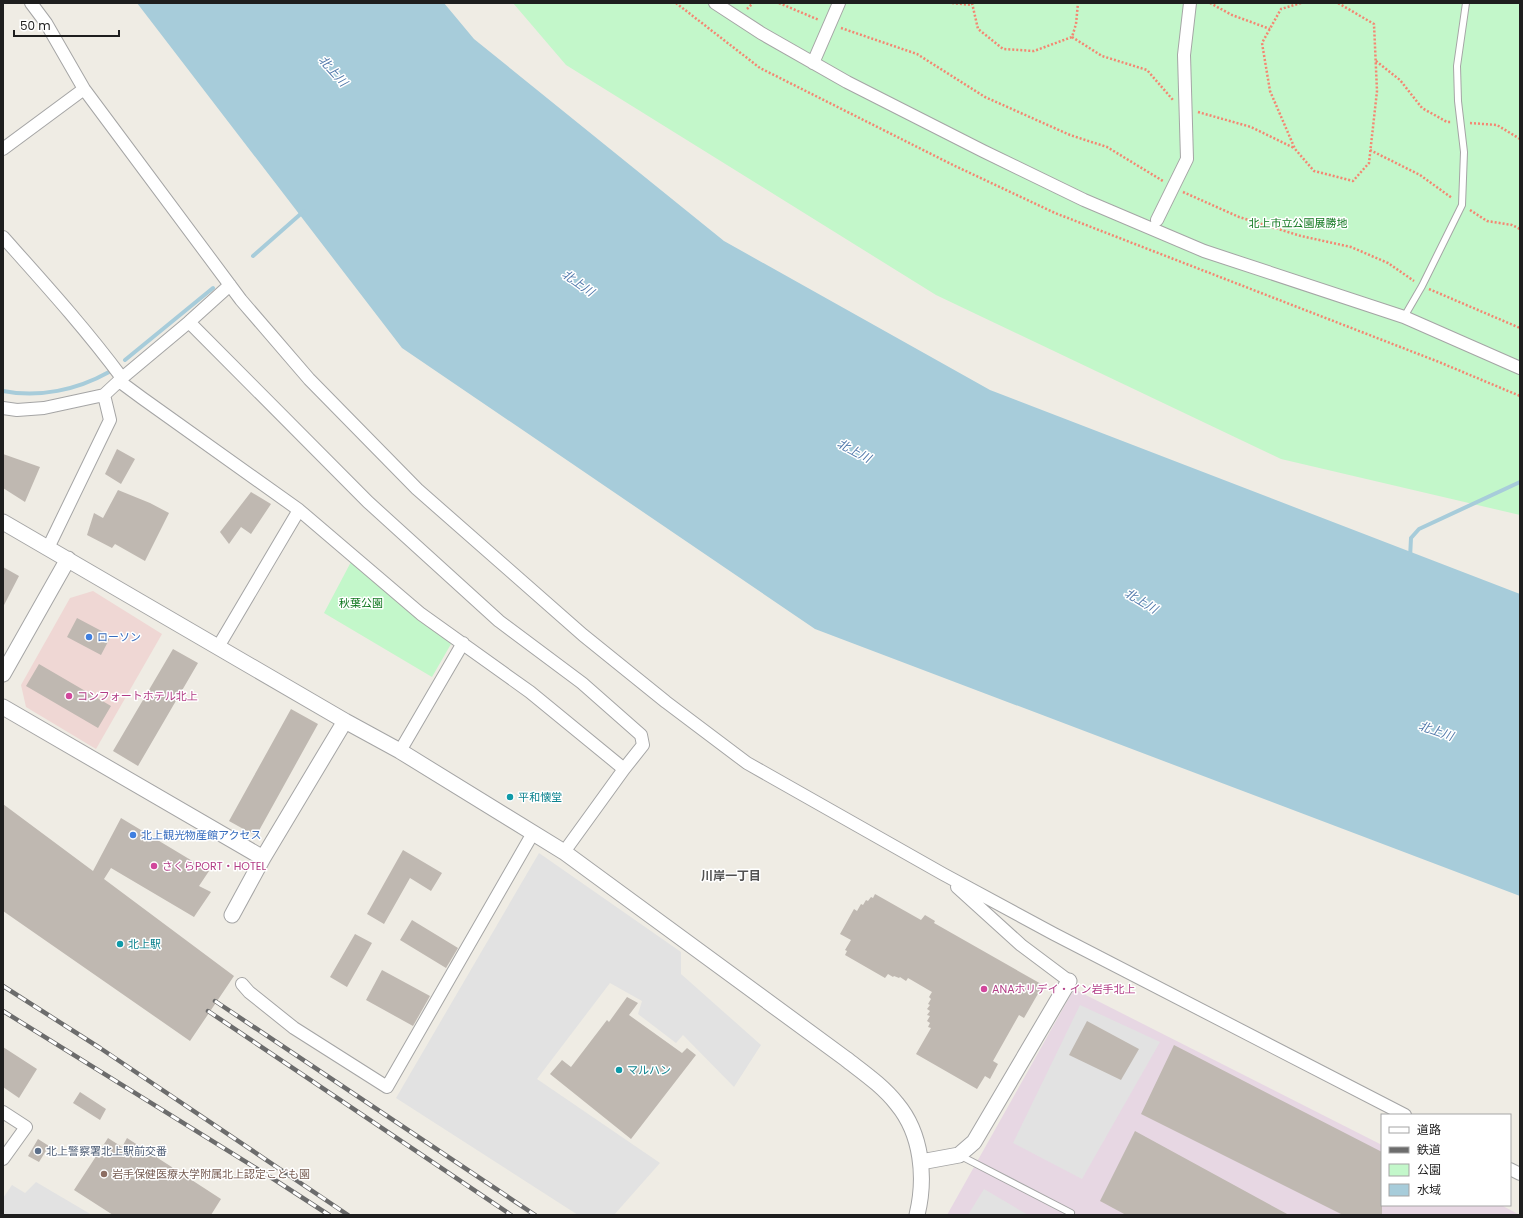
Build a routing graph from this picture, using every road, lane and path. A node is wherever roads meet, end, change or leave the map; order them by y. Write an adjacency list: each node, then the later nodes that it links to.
1 (31, 3): 18 (street)
2 (717, 3): 17 (street)
3 (779, 3): 13 (path)
4 (840, 3): 13 (street)
5 (952, 3): 12 (path)
6 (1078, 3): 15 (path)
7 (1190, 3): 26 (street)
8 (1210, 3): 14 (path)
9 (1301, 3): 14 (path)
10 (1338, 3): 16 (path)
11 (1466, 3): 21 (lane)
12 (972, 4): 15 (path)
13 (830, 24): 17 (street); 26 (path)
14 (1270, 29): 24 (path)
15 (1072, 37): 19 (path)
16 (1375, 61): 21 (path); 25 (path)
17 (813, 63): 33 (street)
18 (84, 89): 23 (street); 31 (street)
19 (1177, 105)
20 (1191, 110): 24 (path)
21 (1460, 122): 22 (path); 27 (lane)
22 (1520, 139)
23 (3, 149)
24 (1294, 149): 25 (path)
25 (1370, 150): 27 (path)
26 (1173, 188): 28 (street); 32 (path)
27 (1462, 205): 29 (path); 32 (lane)
28 (1157, 220)
29 (1520, 229)
30 (3, 237): 34 (street)
31 (230, 286): 34 (street); 53 (street)
32 (1422, 286): 33 (lane); 35 (path)
33 (1404, 317): 36 (street)
34 (189, 322): 49 (street)
35 (1520, 328)
36 (1520, 368)
37 (104, 395): 38 (street); 39 (street); 41 (street)
38 (3, 408)
39 (299, 510): 43 (street); 44 (street)
40 (3, 522): 41 (street)
41 (48, 548): 42 (street)
42 (68, 559): 44 (street); 45 (street)
43 (462, 644): 48 (street); 49 (street)
44 (218, 647): 47 (street)
45 (3, 674)
46 (3, 707): 52 (street)
47 (346, 721): 48 (street); 52 (street)
48 (400, 751): 50 (street)
49 (624, 769): 51 (street)
50 (533, 833): 51 (street); 56 (street)
51 (564, 852): 61 (street)
52 (263, 858): 54 (street)
53 (943, 874): 55 (street); 58 (street)
54 (232, 915)
55 (1069, 981): 59 (street)
56 (242, 984)
57 (3, 1112): 60 (street)
58 (1403, 1114)
59 (959, 1155): 61 (street); 64 (lane)
60 (3, 1159)
61 (921, 1162): 65 (street)
62 (1511, 1170): 63 (street)
63 (1520, 1174)
64 (1071, 1213)
65 (917, 1215)

